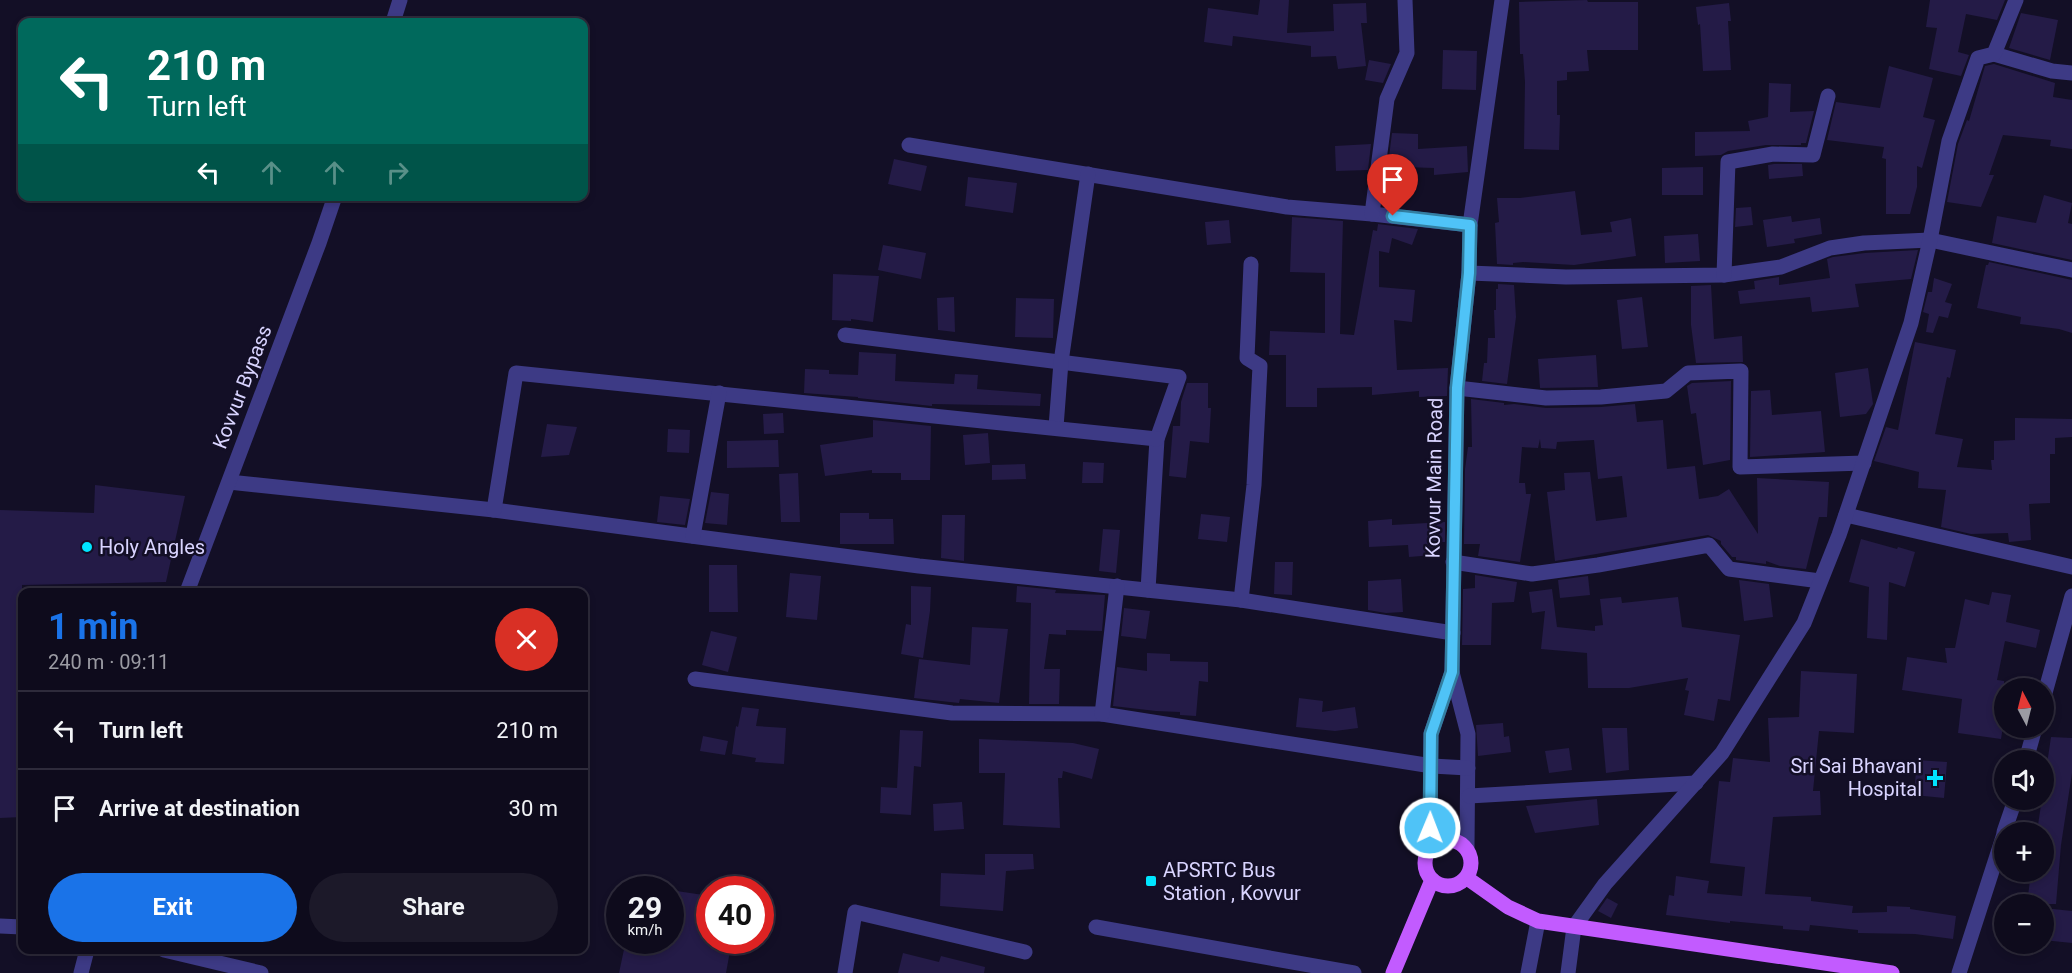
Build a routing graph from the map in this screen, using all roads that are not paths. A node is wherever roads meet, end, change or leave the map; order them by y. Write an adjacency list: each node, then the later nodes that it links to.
1 (400, 0): 5 (street)
2 (1405, 0): 12 (street)
3 (1502, 0): 13 (street, Kovvur Main Road)
4 (2016, 0): 6 (street)
5 (394, 18)
6 (1994, 54): 7 (street); 14 (street)
7 (2072, 73)
8 (1828, 96): 18 (street)
9 (909, 145): 10 (street)
10 (1088, 174): 12 (street); 20 (street)
11 (333, 201): 26 (street, Kovvur Bypass)
12 (1372, 214): 13 (street)
13 (1470, 225): 17 (street, Kovvur Main Road)
14 (1930, 240): 16 (street); 18 (street); 25 (street)
15 (1251, 264): 37 (street)
16 (2072, 270)
17 (1469, 273): 18 (street); 21 (street, Kovvur Main Road)
18 (1724, 274)
19 (845, 335): 20 (street)
20 (1061, 362): 23 (street); 24 (street)
21 (1457, 388): 25 (street); 30 (street, Kovvur Main Road)
22 (719, 393): 23 (street); 27 (street); 29 (street)
23 (1056, 427): 24 (street)
24 (1157, 439): 35 (street)
25 (1864, 463): 28 (street)
26 (229, 482): 27 (street); 34 (street, Kovvur Bypass)
27 (494, 510): 29 (street)
28 (1846, 515): 31 (street); 32 (street)
29 (693, 536): 33 (street)
30 (1453, 562): 32 (street); 38 (street, Kovvur Main Road)
31 (2072, 567)
32 (1820, 581): 45 (street)
33 (1117, 586): 35 (street); 42 (street)
34 (189, 588)
35 (1148, 590): 37 (street)
36 (2072, 596): 40 (street)
37 (1241, 600): 38 (street)
38 (1453, 633): 39 (street, Kovvur Main Road)
39 (1452, 672): 43 (street, Kovvur Main Road); 44 (street, Kovvur Main Road)
40 (2049, 678)
41 (695, 679): 42 (street)
42 (1102, 714): 43 (street)
43 (1432, 766): 44 (street); 47 (street, Kovvur Main Road)
44 (1468, 768): 46 (street, Kovvur Main Road)
45 (1696, 783): 46 (street); 56 (street)
46 (1469, 796): 48 (street, Kovvur Main Road)
47 (1430, 848): 48 (main road); 51 (main road)
48 (1467, 848): 50 (main road)
49 (1994, 864): 68 (street)
50 (1467, 878): 51 (main road); 52 (main road)
51 (1432, 880): 64 (main road)
52 (1538, 921): 56 (main road); 65 (street)
53 (0, 926): 54 (street)
54 (18, 927)
55 (1096, 927): 63 (street)
56 (1574, 927): 66 (street); 67 (main road)
57 (1025, 952): 62 (street)
58 (86, 954): 60 (street)
59 (181, 954): 61 (street)
60 (81, 973)
61 (261, 973)
62 (845, 973)
63 (1354, 973)
64 (1393, 973)
65 (1528, 973)
66 (1568, 973)
67 (1892, 973)
68 (1959, 973)

